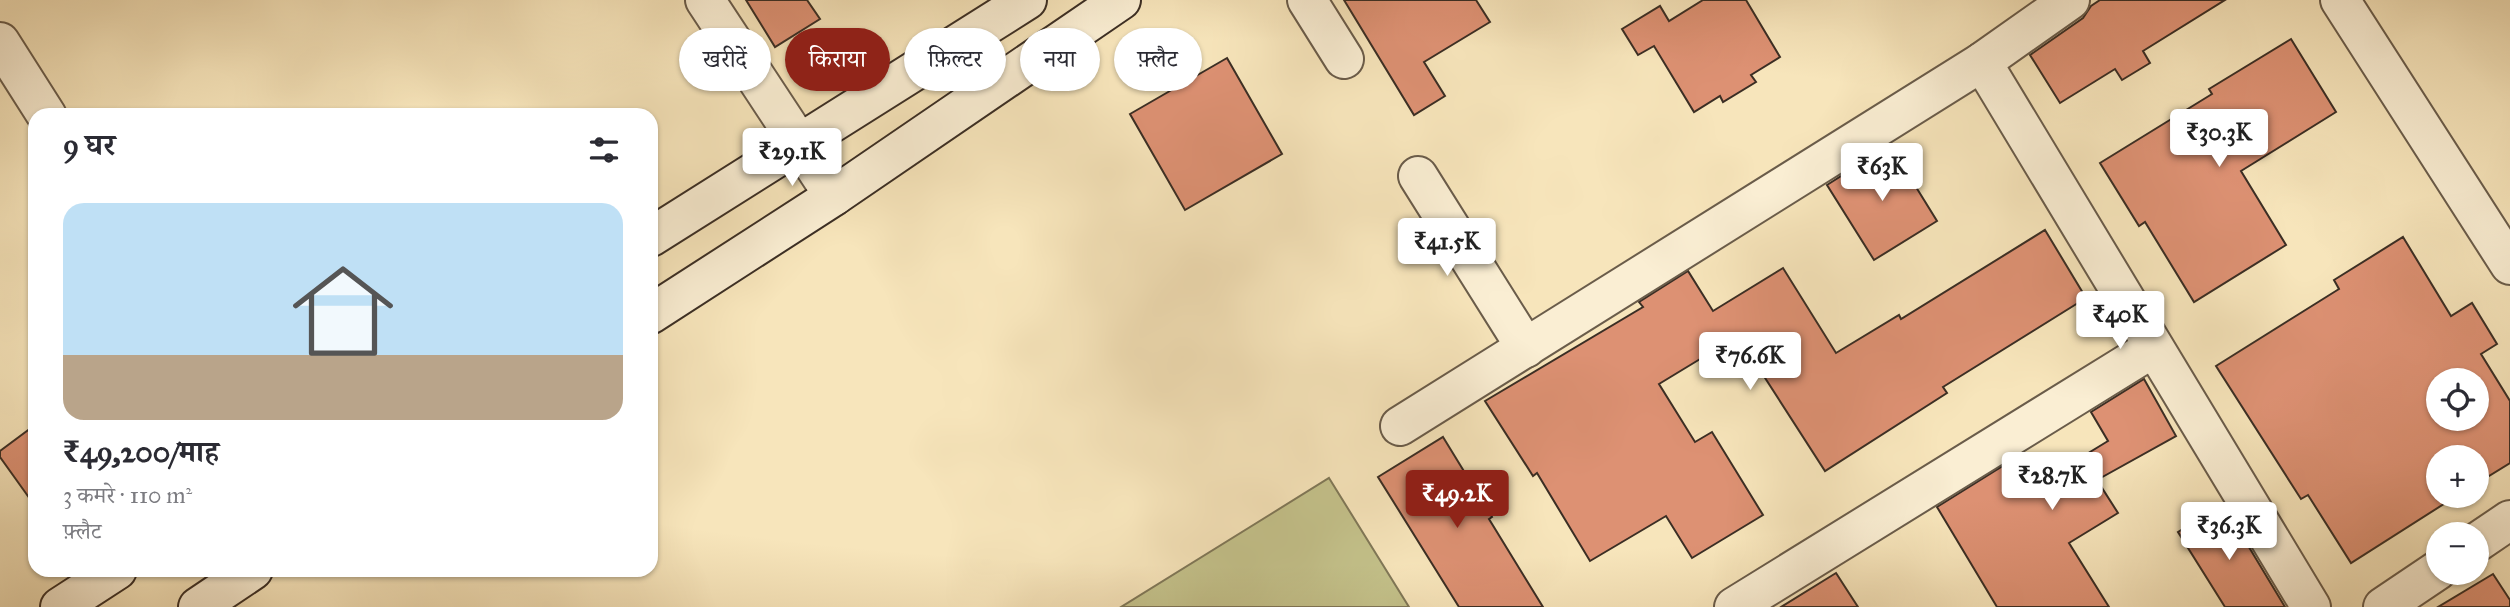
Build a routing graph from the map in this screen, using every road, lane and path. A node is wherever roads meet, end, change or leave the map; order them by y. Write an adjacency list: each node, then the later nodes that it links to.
1 (705, 0): 11 (street)
2 (1027, 0): 11 (street)
3 (1121, 0): 13 (street)
4 (1307, 0): 8 (street)
5 (2070, 0): 9 (street)
6 (2340, 0): 15 (street)
7 (0, 42): 10 (street)
8 (1344, 59)
9 (1982, 62): 17 (street); 18 (street)
10 (42, 108)
11 (799, 146): 13 (street); 14 (street)
12 (1418, 176): 17 (street)
13 (834, 196): 16 (street)
14 (658, 233)
15 (2510, 265)
16 (658, 309)
17 (1527, 348): 19 (street)
18 (2153, 348): 27 (street); 28 (street)
19 (1400, 426)
20 (2510, 520): 21 (street)
21 (2489, 534)
22 (106, 577): 25 (street)
23 (243, 577): 26 (street)
24 (2426, 578): 29 (street)
25 (60, 607)
26 (198, 607)
27 (1734, 607)
28 (2311, 607)
29 (2383, 607)

